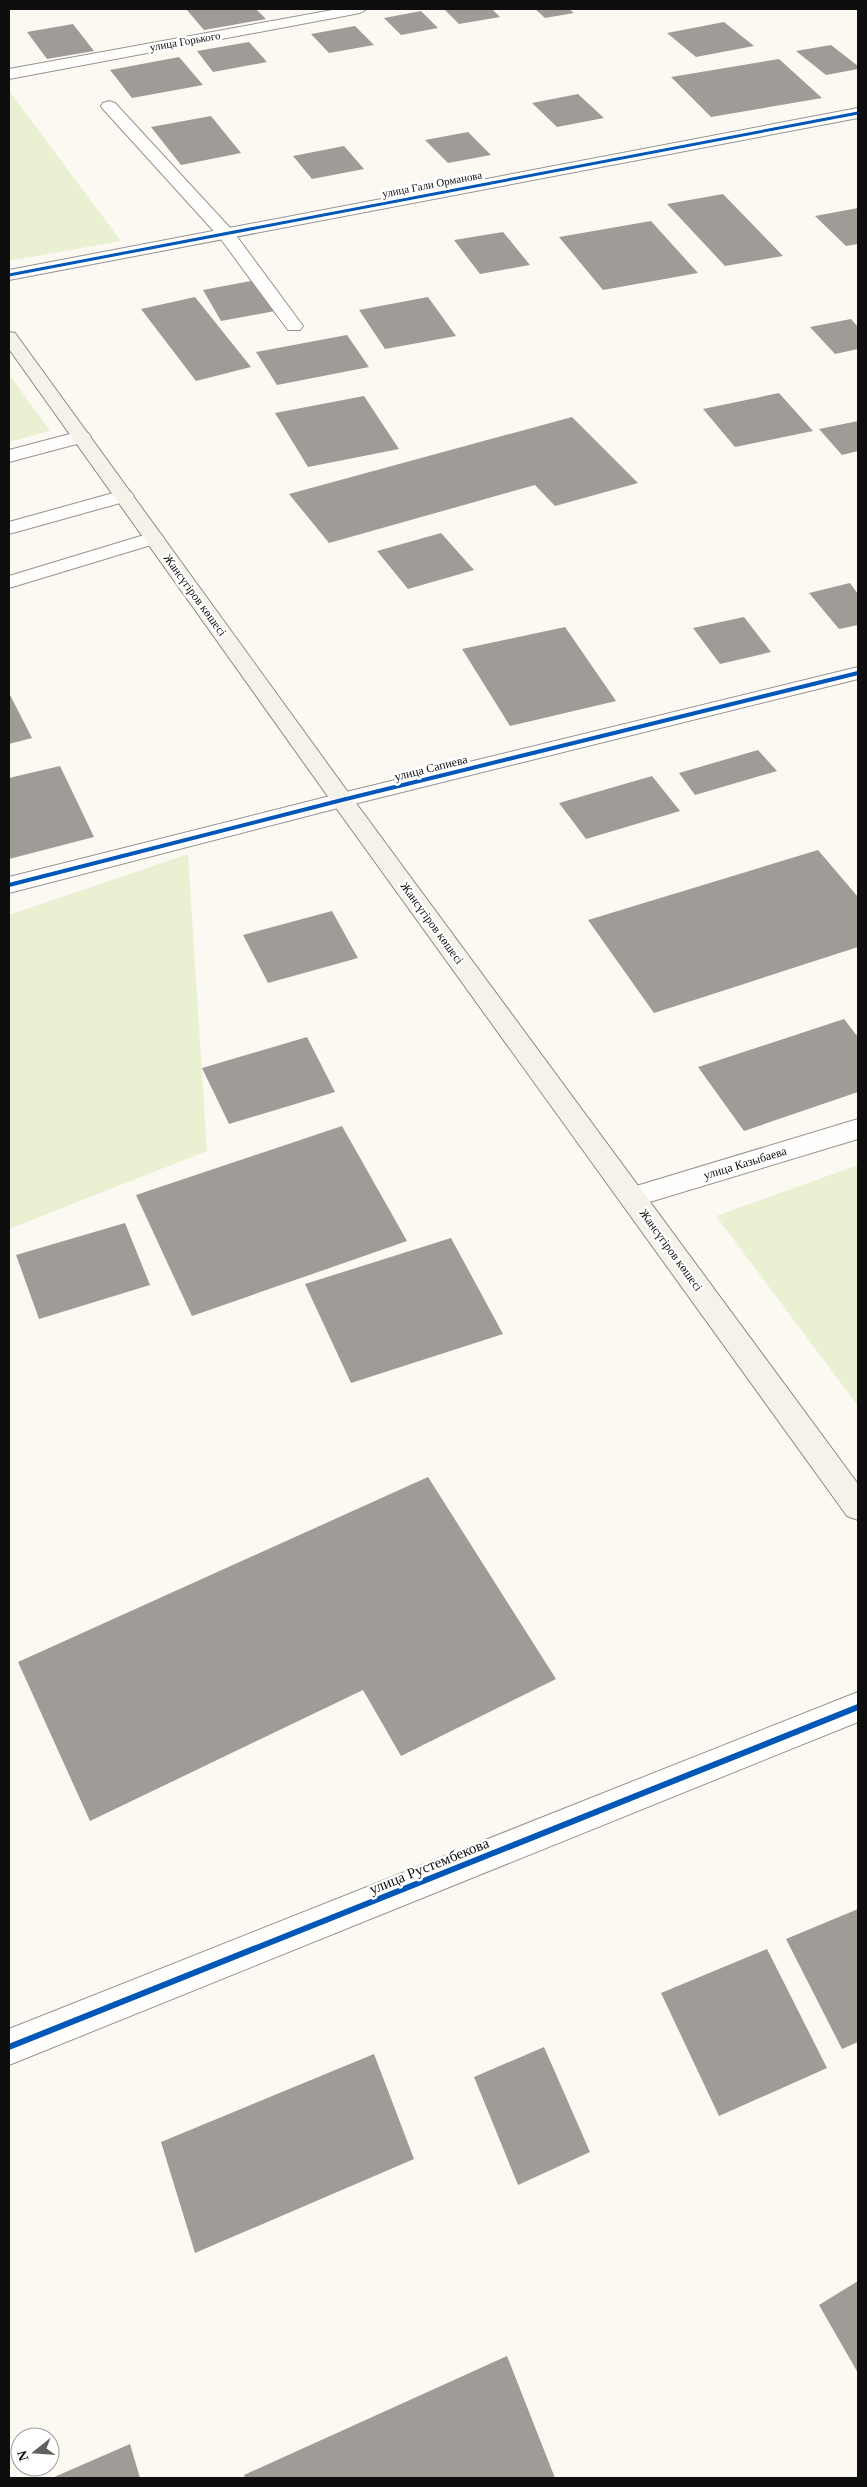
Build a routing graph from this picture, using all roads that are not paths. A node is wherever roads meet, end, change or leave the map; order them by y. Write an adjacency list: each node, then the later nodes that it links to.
1 (360, 9): 2 (street, улица Горького)
2 (9, 74)
3 (109, 106): 5 (street)
4 (858, 113): 5 (street, улица Гали Орманова)
5 (226, 234): 6 (street, улица Гали Орманова); 7 (street)
6 (9, 275)
7 (294, 326)
8 (9, 337): 9 (main road, Жансүгіров көшесі)
9 (81, 437): 10 (street); 11 (main road, Жансүгіров көшесі)
10 (9, 456)
11 (124, 496): 12 (street); 13 (main road, Жансүгіров көшесі)
12 (9, 528)
13 (154, 538): 14 (street); 16 (main road, Жансүгіров көшесі)
14 (9, 582)
15 (858, 673): 16 (street, улица Сапиева)
16 (342, 800): 17 (street, улица Сапиева); 19 (main road, Жансүгіров көшесі)
17 (9, 886)
18 (858, 1129): 19 (street, улица Казыбаева)
19 (632, 1197): 20 (main road, Жансүгіров көшесі)
20 (858, 1507)
21 (858, 1707): 22 (street, улица Рустембекова)
22 (9, 2047)

